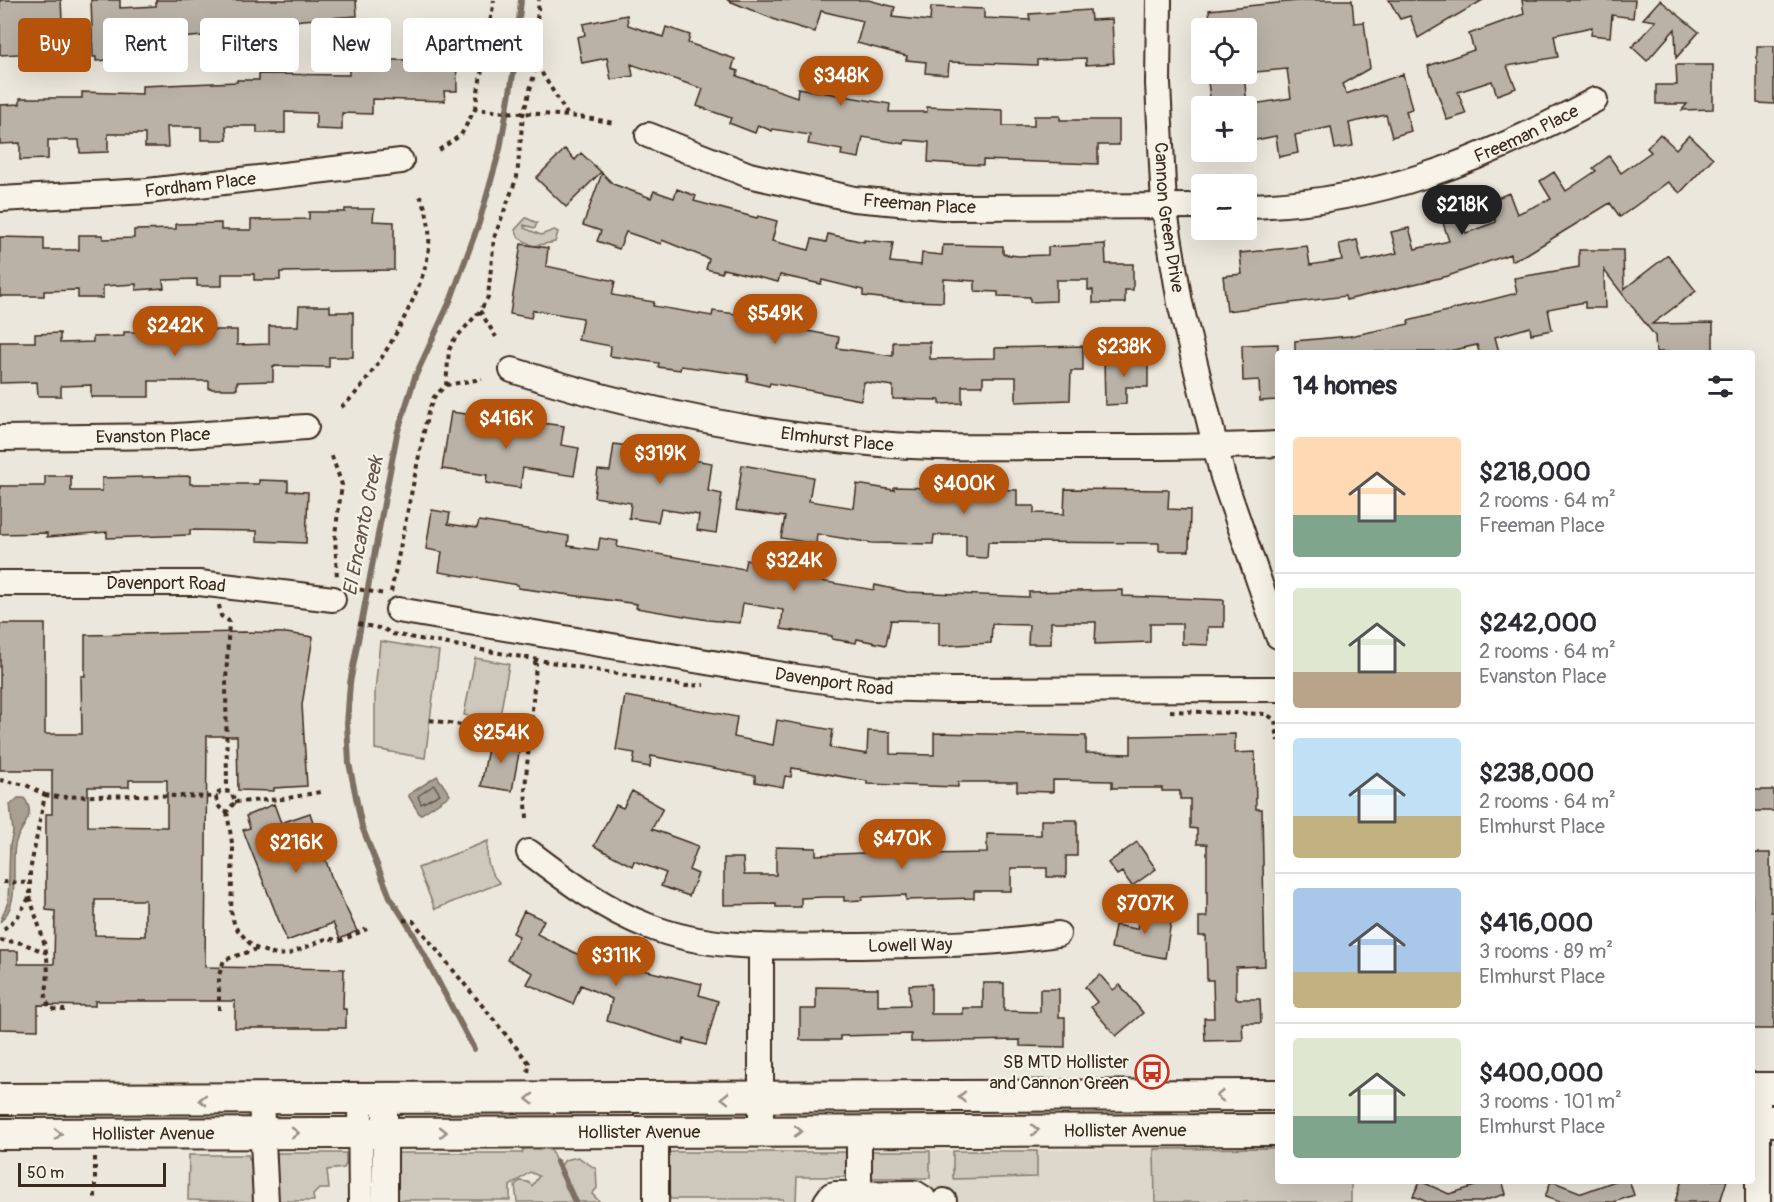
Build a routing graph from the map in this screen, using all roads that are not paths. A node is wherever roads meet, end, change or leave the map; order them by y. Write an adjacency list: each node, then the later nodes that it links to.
1 (1159, 0): 7 (street, Cannon Green Drive)
2 (1595, 100): 6 (street, Freeman Place)
3 (648, 135): 7 (street, Freeman Place)
4 (401, 161): 5 (street, Fordham Place)
5 (0, 199)
6 (1257, 205)
7 (1164, 206): 8 (street, Freeman Place); 13 (street, Cannon Green Drive)
8 (1191, 206)
9 (512, 370): 13 (street, Elmhurst Place)
10 (306, 427): 11 (street, Evanston Place)
11 (0, 438)
12 (1275, 444): 13 (street, Elmhurst Place)
13 (1214, 446): 17 (street, Cannon Green Drive)
14 (0, 583): 15 (street, Davenport Road)
15 (335, 588)
16 (398, 610): 18 (street, Davenport Road)
17 (1275, 627)
18 (1275, 689)
19 (529, 852): 21 (street, Lowell Way)
20 (1058, 934): 21 (street, Lowell Way)
21 (761, 947): 24 (street)
22 (1761, 1088): 28 (street)
23 (1275, 1095): 24 (main road, Hollister Avenue, one-way to 24)
24 (761, 1098): 27 (main road, Hollister Avenue, one-way to 27); 31 (street)
25 (0, 1099): 26 (main road, Hollister Avenue, one-way to 25)
26 (261, 1100): 27 (main road, Hollister Avenue); 34 (street)
27 (373, 1100): 32 (street)
28 (1761, 1121): 43 (street)
29 (1275, 1130): 33 (main road, Hollister Avenue, one-way to 29)
30 (656, 1131): 31 (main road, Hollister Avenue); 32 (main road, Hollister Avenue, one-way to 30); 40 (street)
31 (761, 1131): 33 (main road, Hollister Avenue, one-way to 33)
32 (372, 1132): 34 (main road, Hollister Avenue, one-way to 32); 38 (street); 39 (street)
33 (859, 1132): 36 (street)
34 (262, 1133): 35 (main road, Hollister Avenue, one-way to 34); 37 (street)
35 (0, 1134)
36 (872, 1197): 41 (street); 42 (street)
37 (266, 1202)
38 (361, 1202)
39 (385, 1202)
40 (656, 1202)
41 (826, 1202)
42 (937, 1202)
43 (1758, 1202)

